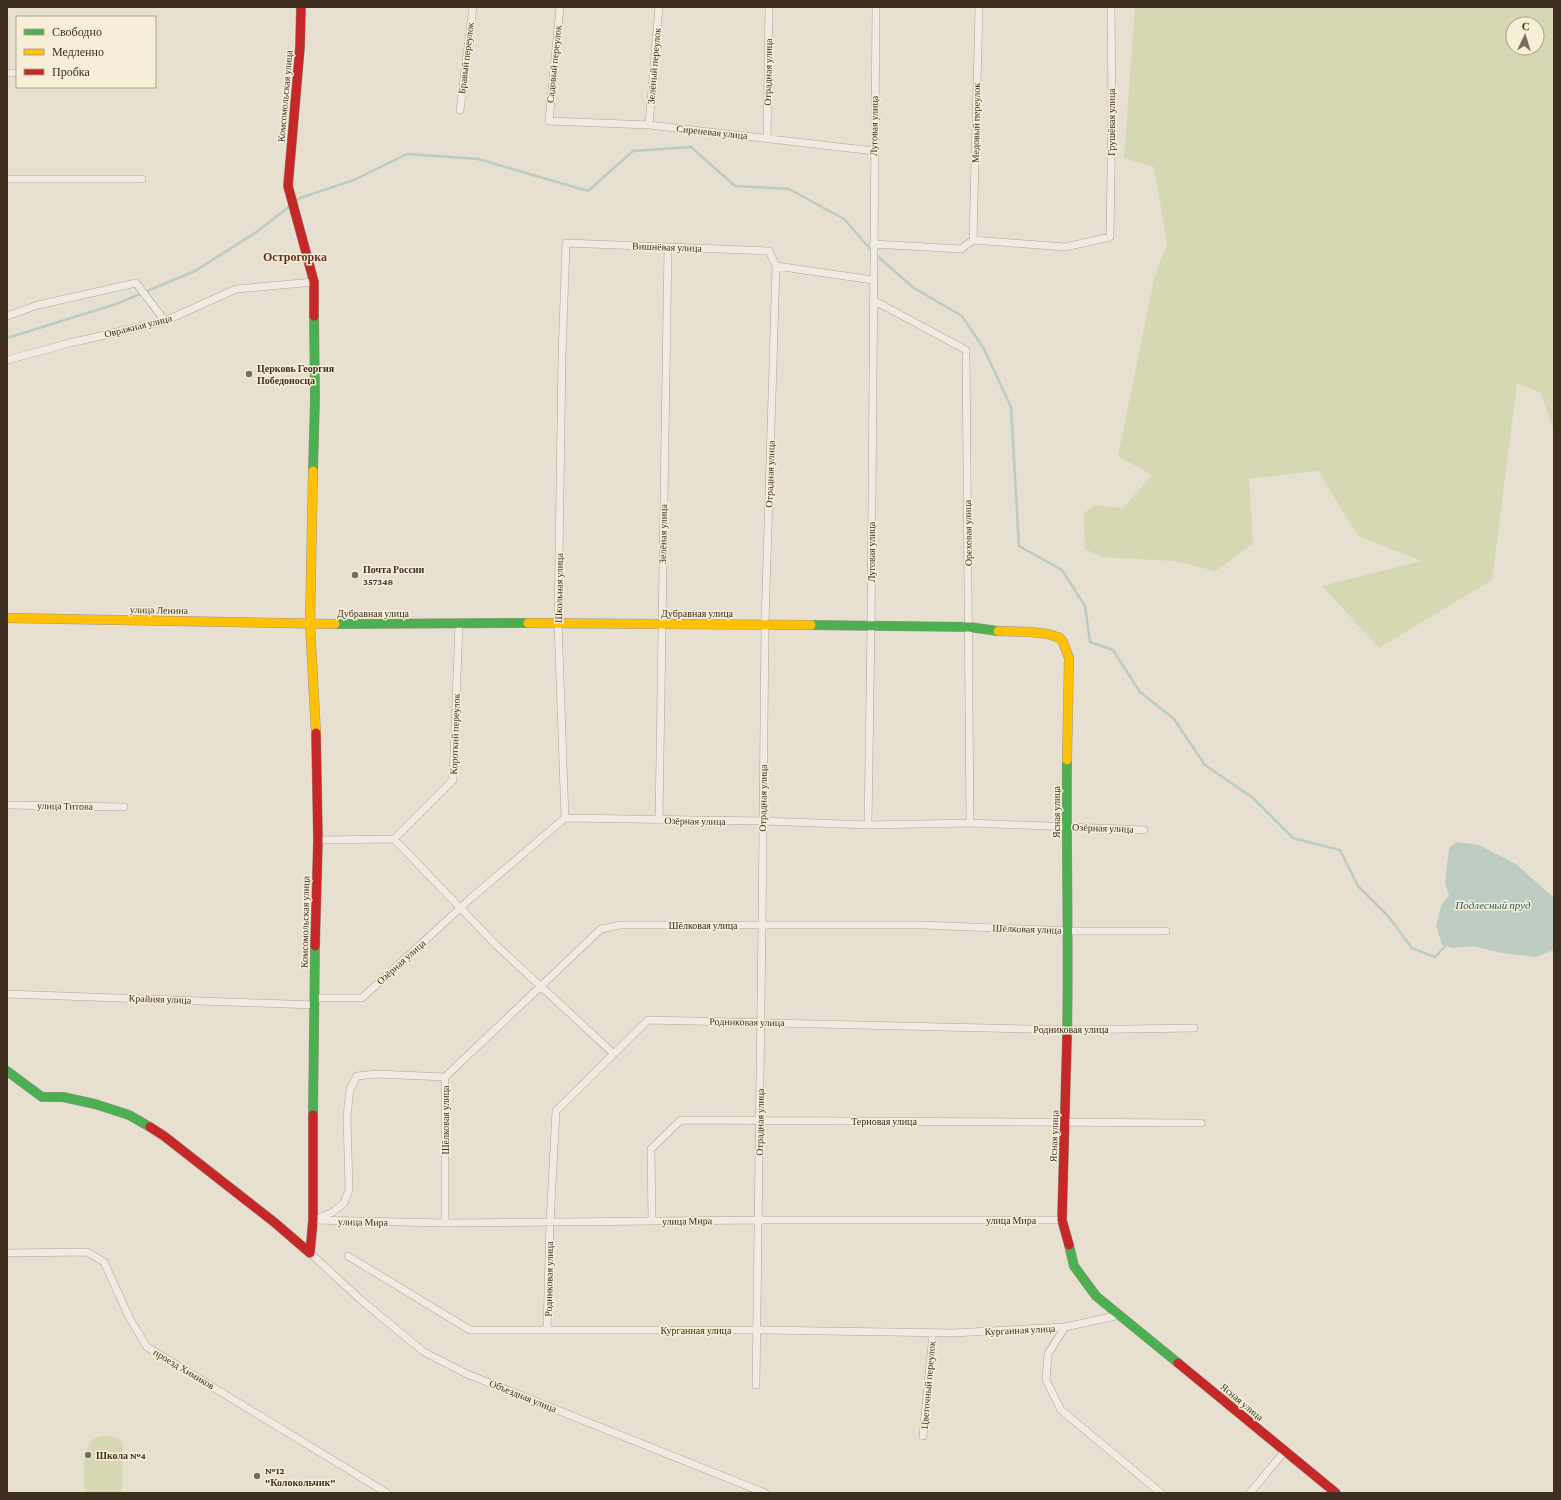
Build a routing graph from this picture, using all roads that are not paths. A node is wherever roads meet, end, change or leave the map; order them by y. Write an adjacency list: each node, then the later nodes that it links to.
1 (301, 7): 21 (street, Комсомольская улица)
2 (473, 7): 9 (street, Бравый переулок)
3 (560, 7): 10 (street, Садовый переулок)
4 (659, 7): 11 (street, Зелёный переулок)
5 (769, 7): 12 (street, Отрадная улица)
6 (876, 7): 13 (street, Луговая улица)
7 (979, 7): 16 (street, Медовый переулок)
8 (1111, 7): 16 (street, Грушёвая улица)
9 (460, 110)
10 (549, 120): 11 (street, Сиреневая улица)
11 (649, 125): 12 (street, Сиреневая улица)
12 (767, 138): 13 (street, Сиреневая улица)
13 (874, 151): 17 (street, Луговая улица)
14 (7, 179): 15 (street)
15 (142, 179)
16 (973, 240): 17 (street)
17 (873, 244): 20 (street, Луговая улица)
18 (668, 248): 19 (street, Вишнёвая улица); 25 (street, Вишнёвая улица); 31 (street, Зелёная улица)
19 (776, 266): 20 (street); 32 (street, Отрадная улица)
20 (873, 280): 22 (street, Луговая улица)
21 (314, 282): 24 (street, Овражная улица); 29 (street, Комсомольская улица)
22 (873, 300): 33 (street, Луговая улица); 34 (street, Ореховая улица)
23 (7, 316): 24 (street)
24 (165, 321): 26 (street, Овражная улица)
25 (562, 357): 28 (street, Школьная улица)
26 (7, 360)
27 (7, 618): 29 (street, улица Ленина)
28 (558, 623): 30 (street, Дубравная улица); 31 (street, Дубравная улица); 38 (street, Школьная улица)
29 (310, 624): 30 (street, Дубравная улица); 46 (street, Комсомольская улица)
30 (459, 624): 45 (street, Короткий переулок)
31 (662, 624): 32 (street, Дубравная улица); 39 (street, Зелёная улица)
32 (765, 624): 33 (street, Дубравная улица); 40 (street, Отрадная улица)
33 (871, 626): 34 (street, Дубравная улица); 42 (street, Луговая улица)
34 (969, 627): 35 (street, Дубравная улица); 41 (street, Ореховая улица)
35 (1069, 658): 43 (street, Ясная улица)
36 (7, 805): 37 (street, улица Титова)
37 (124, 807)
38 (565, 818): 39 (street, Озёрная улица); 47 (street, Озёрная улица)
39 (659, 820): 40 (street, Озёрная улица)
40 (763, 821): 42 (street, Озёрная улица); 48 (street, Отрадная улица)
41 (970, 823): 42 (street, Озёрная улица); 43 (street, Озёрная улица)
42 (868, 825)
43 (1066, 827): 44 (street, Озёрная улица); 49 (street, Ясная улица)
44 (1144, 830)
45 (394, 839): 46 (street); 47 (street)
46 (318, 840): 53 (street, Комсомольская улица)
47 (461, 908): 51 (street); 53 (street, Озёрная улица)
48 (762, 926): 49 (street, Шёлковая улица); 51 (street, Шёлковая улица); 54 (street, Отрадная улица)
49 (1068, 931): 50 (street, Шёлковая улица); 56 (street, Ясная улица)
50 (1166, 931)
51 (541, 986): 57 (street); 59 (street, Шёлковая улица)
52 (7, 994): 53 (street, Крайняя улица)
53 (314, 1001): 63 (street, Комсомольская улица)
54 (761, 1022): 56 (street, Родниковая улица); 57 (street, Родниковая улица); 60 (street, Отрадная улица)
55 (1194, 1028): 56 (street, Родниковая улица)
56 (1067, 1030): 61 (street, Ясная улица)
57 (614, 1054): 67 (street, Родниковая улица)
58 (7, 1070): 70 (street)
59 (445, 1077): 63 (street); 68 (street, Шёлковая улица)
60 (760, 1120): 61 (street, Терновая улица); 64 (street, Отрадная улица); 66 (street, Терновая улица)
61 (1066, 1122): 62 (street, Терновая улица); 65 (street, Ясная улица)
62 (1201, 1123)
63 (313, 1220): 68 (street, улица Мира); 70 (street, Комсомольская улица)
64 (758, 1220): 65 (street, улица Мира); 66 (street, улица Мира); 75 (street, Отрадная улица)
65 (1062, 1220): 72 (street, Ясная улица)
66 (652, 1221): 67 (street, улица Мира)
67 (550, 1222): 68 (street, улица Мира); 74 (street, Родниковая улица)
68 (445, 1223)
69 (7, 1253): 80 (street, проезд Химиков)
70 (310, 1253): 81 (street, Объездная улица)
71 (348, 1256): 74 (street, Курганная улица)
72 (1120, 1315): 73 (street, Курганная улица); 79 (street, Ясная улица)
73 (1065, 1327): 76 (street, Курганная улица); 82 (street, Курганная улица)
74 (548, 1330): 75 (street, Курганная улица)
75 (757, 1330): 76 (street, Курганная улица); 77 (street)
76 (932, 1334): 78 (street, Цветочный переулок)
77 (756, 1385)
78 (923, 1436)
79 (1284, 1452): 83 (street); 84 (street, Ясная улица)
80 (387, 1493)
81 (765, 1493)
82 (1161, 1493)
83 (1250, 1493)
84 (1336, 1493)

